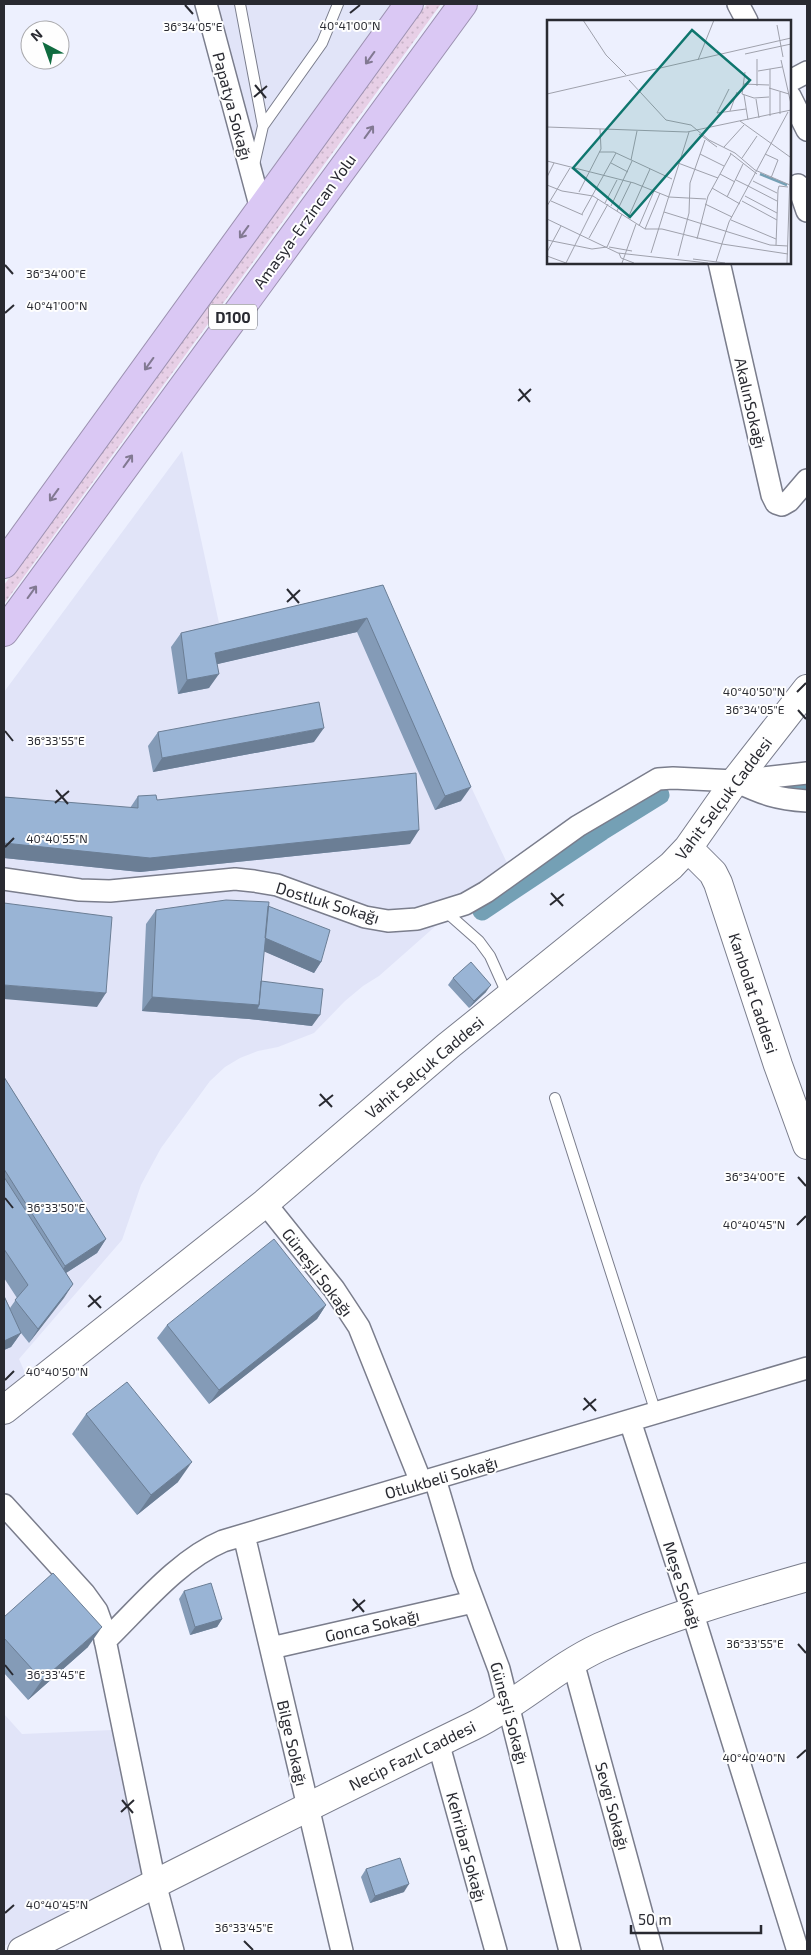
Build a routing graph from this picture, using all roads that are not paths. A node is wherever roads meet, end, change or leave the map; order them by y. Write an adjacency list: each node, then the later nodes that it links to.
1 (206, 4): 13 (street, Papatya Sokağı)
2 (240, 4): 11 (lane)
3 (338, 4): 11 (lane)
4 (409, 4): 15 (highway, D100, one-way to 15)
5 (462, 4): 20 (highway, Amasya-Erzincan Yolu / D100, one-way to 5)
6 (738, 4): 7 (street)
7 (746, 20)
8 (807, 72): 9 (street)
9 (791, 80)
10 (791, 98): 12 (street)
11 (263, 126): 13 (lane)
12 (807, 130)
13 (251, 176): 15 (street, Papatya Sokağı)
14 (798, 185): 16 (street)
15 (261, 209): 19 (highway, D100, one-way to 19)
16 (807, 211)
17 (719, 264): 18 (street, AkalınSokağı)
18 (807, 480)
19 (4, 564)
20 (4, 632)
21 (807, 689): 23 (street, Vahit Selçuk Caddesi)
22 (807, 774): 23 (street, Dostluk Sokağı)
23 (735, 781): 24 (street, Dostluk Sokağı); 25 (street, Vahit Selçuk Caddesi); 27 (street, Dostluk Sokağı)
24 (807, 801)
25 (688, 848): 28 (street, Vahit Selçuk Caddesi); 30 (street, Kanbolat Caddesi)
26 (4, 879): 27 (street, Dostluk Sokağı)
27 (444, 910): 28 (lane)
28 (509, 997): 31 (street, Vahit Selçuk Caddesi)
29 (555, 1098): 34 (lane)
30 (807, 1145)
31 (265, 1203): 33 (street, Vahit Selçuk Caddesi); 36 (street, Güneşli Sokağı)
32 (807, 1368): 34 (street, Otlukbeli Sokağı)
33 (4, 1410)
34 (656, 1413): 35 (street, Otlukbeli Sokağı)
35 (630, 1421): 36 (street, Otlukbeli Sokağı); 41 (street, Meşe Sokağı)
36 (428, 1480): 38 (street, Otlukbeli Sokağı); 40 (street, Güneşli Sokağı)
37 (4, 1505): 42 (street)
38 (244, 1535): 42 (street, Otlukbeli Sokağı); 43 (street, Bilge Sokağı)
39 (807, 1577): 41 (street, Necip Fazıl Caddesi)
40 (473, 1602): 43 (street, Gonca Sokağı); 45 (street, Güneşli Sokağı)
41 (692, 1611): 44 (street, Necip Fazıl Caddesi); 55 (street, Meşe Sokağı)
42 (105, 1641): 48 (street)
43 (271, 1648): 47 (street, Bilge Sokağı)
44 (573, 1662): 45 (street, Necip Fazıl Caddesi); 54 (street, Sevgi Sokağı)
45 (509, 1704): 46 (street, Necip Fazıl Caddesi); 53 (street, Güneşli Sokağı)
46 (438, 1742): 47 (street, Necip Fazıl Caddesi); 52 (street, Kehribar Sokağı)
47 (308, 1807): 48 (street, Necip Fazıl Caddesi); 51 (street, Bilge Sokağı)
48 (155, 1884): 49 (street, Necip Fazıl Caddesi); 50 (street)
49 (22, 1951)
50 (173, 1951)
51 (342, 1951)
52 (496, 1951)
53 (570, 1951)
54 (652, 1951)
55 (798, 1951)

